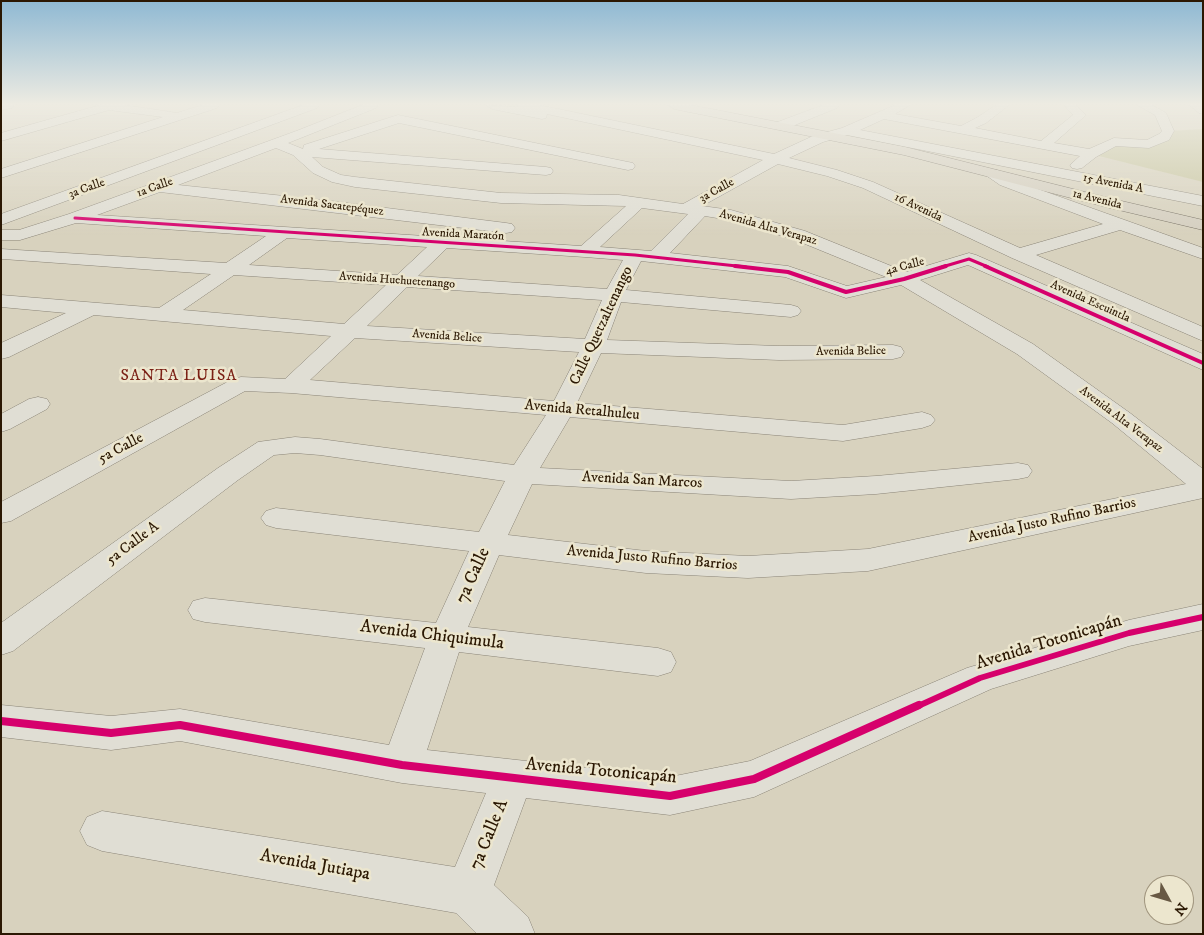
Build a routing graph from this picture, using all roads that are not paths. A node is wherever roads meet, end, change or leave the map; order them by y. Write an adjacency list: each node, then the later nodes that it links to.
1 (80, 149): 21 (street)
2 (193, 149): 31 (street, 3a Calle)
3 (260, 149): 24 (street, 1a Calle)
4 (289, 149): 14 (street, Avenida Alta Verapaz)
5 (308, 149): 14 (street)
6 (421, 149): 16 (street)
7 (540, 149): 18 (street)
8 (726, 149): 17 (street, 16 Avenida)
9 (798, 149): 17 (street, 3a Calle)
10 (894, 149): 20 (main road, 1a Avenida)
11 (934, 149): 22 (street, 15 Avenida A)
12 (1063, 149): 15 (street)
13 (1101, 149): 15 (street)
14 (298, 152): 19 (street); 23 (street, Avenida Alta Verapaz)
15 (1090, 154): 22 (street)
16 (465, 156)
17 (776, 159): 28 (street, 3a Calle); 39 (street, 16 Avenida)
18 (628, 166)
19 (546, 171)
20 (992, 173): 29 (main road, 1a Avenida); 32 (street)
21 (1, 174)
22 (1065, 175): 26 (street, 15 Avenida A)
23 (355, 182): 25 (street, Avenida Alta Verapaz); 27 (street)
24 (157, 187): 27 (street, Avenida Sacatepéquez); 30 (street, 1a Calle)
25 (639, 202): 28 (street, Avenida Alta Verapaz); 38 (street)
26 (1203, 202): 29 (street)
27 (323, 205): 34 (street, Avenida Sacatepéquez)
28 (693, 210): 42 (street); 45 (street, Avenida Alta Verapaz)
29 (1167, 217): 33 (main road, 1a Avenida)
30 (83, 219): 35 (street, Avenida Maratón); 37 (street, 1a Calle); 37 (street, 1a Calle)
31 (1, 220)
32 (1116, 223): 39 (street); 40 (street)
33 (1203, 225)
34 (506, 228)
35 (283, 233): 36 (street, Avenida Maratón); 44 (street)
36 (442, 243): 38 (street, Avenida Maratón); 46 (street)
37 (2, 248): 44 (street, Avenida Huehuetenango)
38 (585, 252): 41 (street, Avenida Maratón)
39 (1014, 252): 54 (street, 16 Avenida)
40 (1203, 254)
41 (636, 255): 42 (street, Avenida Maratón); 48 (street, Calle Quetzaltenango)
42 (656, 257): 47 (street, Avenida Maratón)
43 (969, 259): 45 (street, 4a Calle); 58 (street, Avenida Escuintla)
44 (230, 270): 46 (street, Avenida Huehuetenango); 52 (street)
45 (904, 279): 47 (street, 4a Calle); 68 (street, Avenida Alta Verapaz)
46 (402, 282): 48 (street, Avenida Huehuetenango); 53 (street)
47 (846, 292)
48 (614, 295): 51 (street, Avenida Huehuetenango); 55 (street, Calle Quetzaltenango)
49 (1, 301): 50 (street, Avenida Belice)
50 (90, 309): 52 (street, Avenida Belice); 56 (street)
51 (791, 310)
52 (163, 315): 53 (street, Avenida Belice)
53 (351, 330): 55 (street, Avenida Belice); 60 (street)
54 (1203, 335)
55 (593, 346): 57 (street, Avenida Belice); 62 (street, Calle Quetzaltenango)
56 (1, 352)
57 (893, 352)
58 (1203, 363)
59 (241, 384): 60 (street, Avenida Retalhuleu); 70 (street, 5a Calle)
60 (291, 386): 62 (street, Avenida Retalhuleu)
61 (38, 404): 64 (street)
62 (562, 410): 63 (street, Avenida Retalhuleu); 67 (street, Calle Quetzaltenango)
63 (922, 420)
64 (1, 424)
65 (267, 448): 67 (street, Avenida San Marcos); 76 (street, 5a Calle A)
66 (1018, 471): 67 (street, Avenida San Marcos)
67 (522, 475): 72 (street, 7a Calle)
68 (1203, 483)
69 (1203, 489): 72 (street, Avenida Justo Rufino Barrios)
70 (1, 514)
71 (276, 518): 72 (street, Avenida Justo Rufino Barrios)
72 (488, 544): 75 (street, 7a Calle)
73 (205, 610): 75 (street, Avenida Chiquimula)
74 (1203, 617): 80 (street, Avenida Totonicapán)
75 (446, 638): 77 (street, Avenida Chiquimula); 79 (street, 7a Calle)
76 (1, 642)
77 (658, 662)
78 (1, 722): 79 (street, Avenida Totonicapán)
79 (402, 765): 80 (street, Avenida Totonicapán)
80 (513, 778): 82 (street, 7a Calle A)
81 (102, 831): 82 (street, Avenida Jutiapa)
82 (468, 892): 83 (street)
83 (511, 934)

